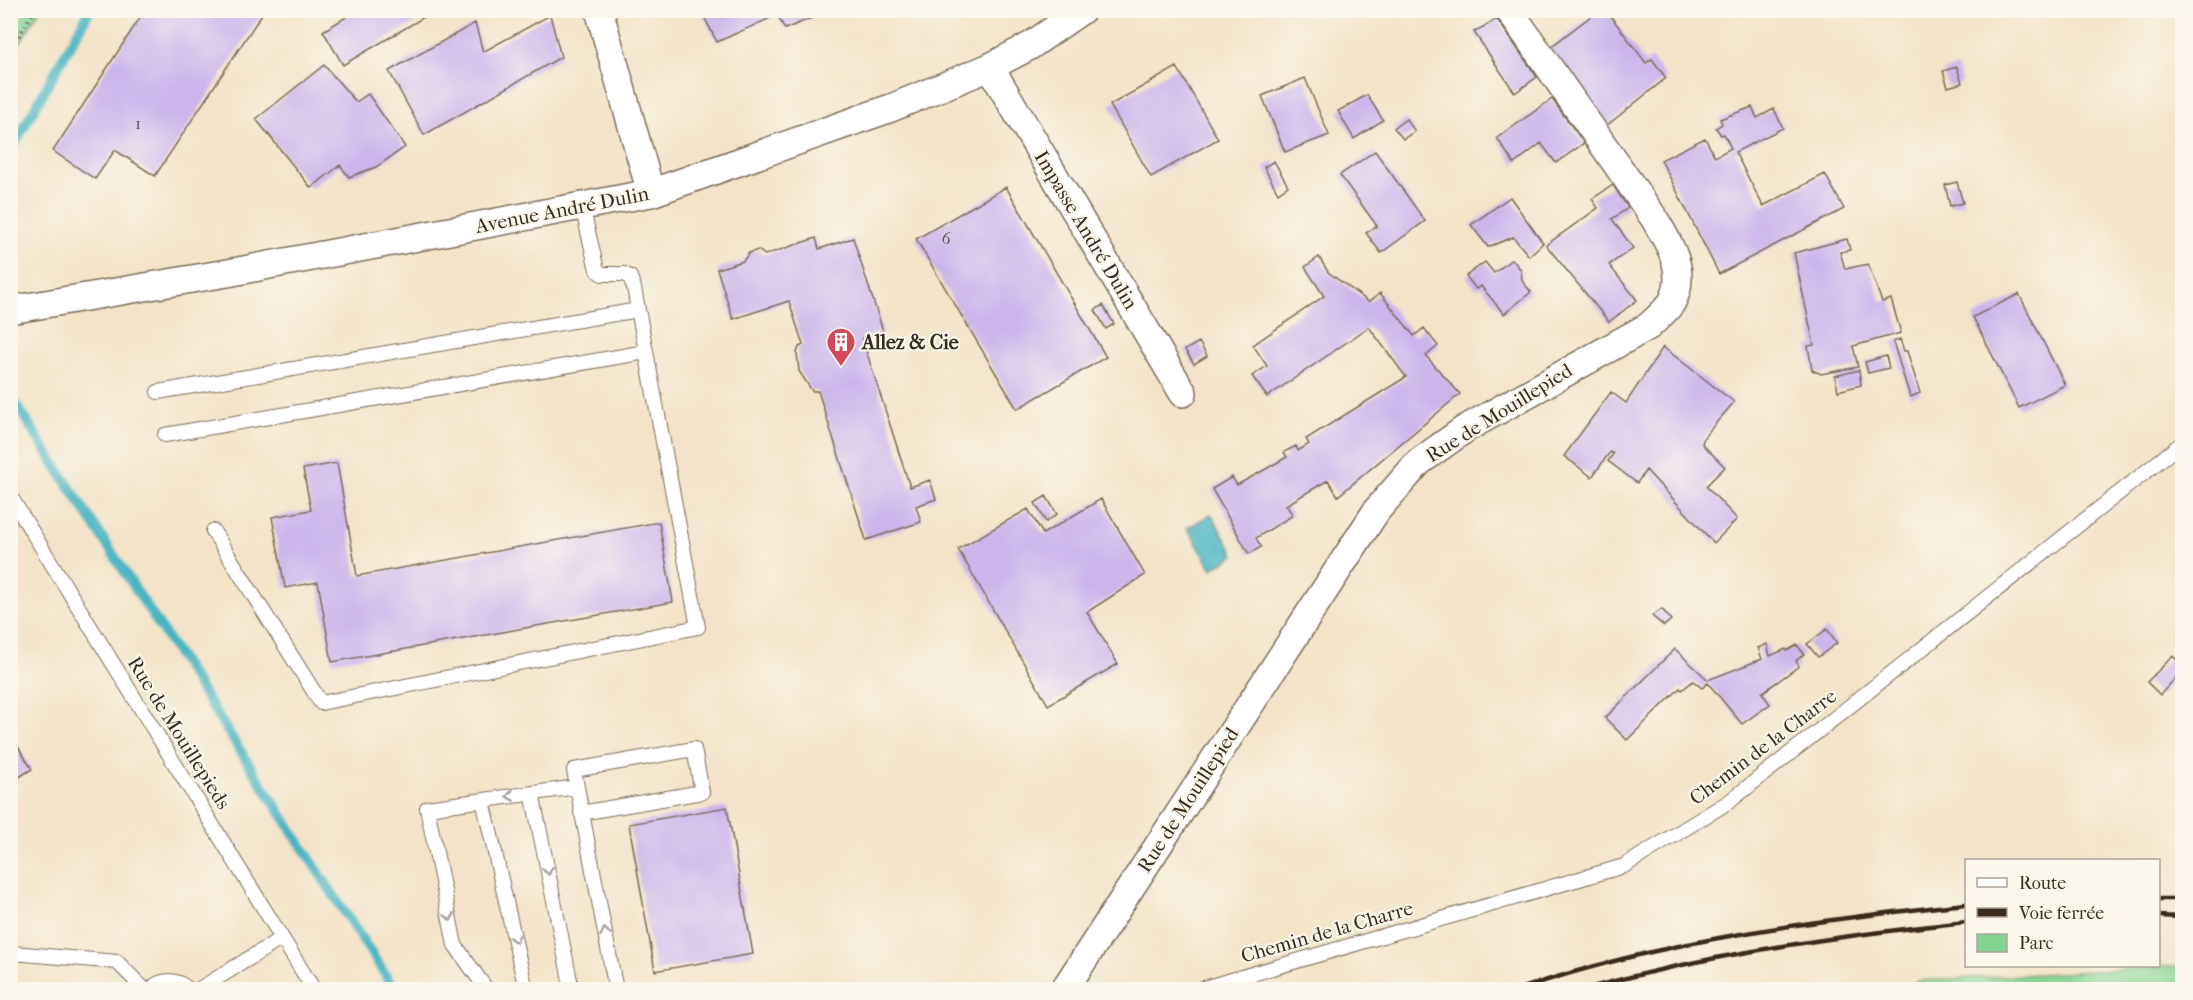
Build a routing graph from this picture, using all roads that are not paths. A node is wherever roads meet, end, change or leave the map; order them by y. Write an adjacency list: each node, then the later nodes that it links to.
1 (599, 10): 5 (street)
2 (1082, 10): 4 (street, Avenue André Dulin)
3 (1509, 10): 31 (street, Rue de Mouillepied)
4 (990, 67): 5 (street, Avenue André Dulin); 11 (street, Impasse André Dulin)
5 (651, 193): 6 (street, Avenue André Dulin)
6 (582, 206): 7 (street, Avenue André Dulin); 8 (lane)
7 (10, 310)
8 (638, 310): 9 (lane); 10 (lane)
9 (646, 352): 12 (lane); 15 (lane)
10 (158, 392)
11 (1183, 393)
12 (165, 435)
13 (2182, 443): 32 (lane, Chemin de la Charre)
14 (10, 496): 20 (lane, Rue de Mouillepieds)
15 (213, 531)
16 (577, 787): 17 (lane); 19 (lane); 19 (lane)
17 (532, 793): 18 (lane, one-way to 18); 29 (lane, one-way to 29)
18 (483, 800): 27 (lane, one-way to 27); 28 (lane, one-way to 28)
19 (581, 813): 30 (lane, one-way to 19)
20 (282, 938): 25 (lane); 26 (lane, Rue de Mouillepieds)
21 (10, 956): 22 (lane)
22 (145, 990)
23 (150, 990): 24 (lane)
24 (189, 990)
25 (198, 990)
26 (314, 990)
27 (487, 990)
28 (526, 990)
29 (572, 990)
30 (616, 990)
31 (1064, 990)
32 (1197, 990)

